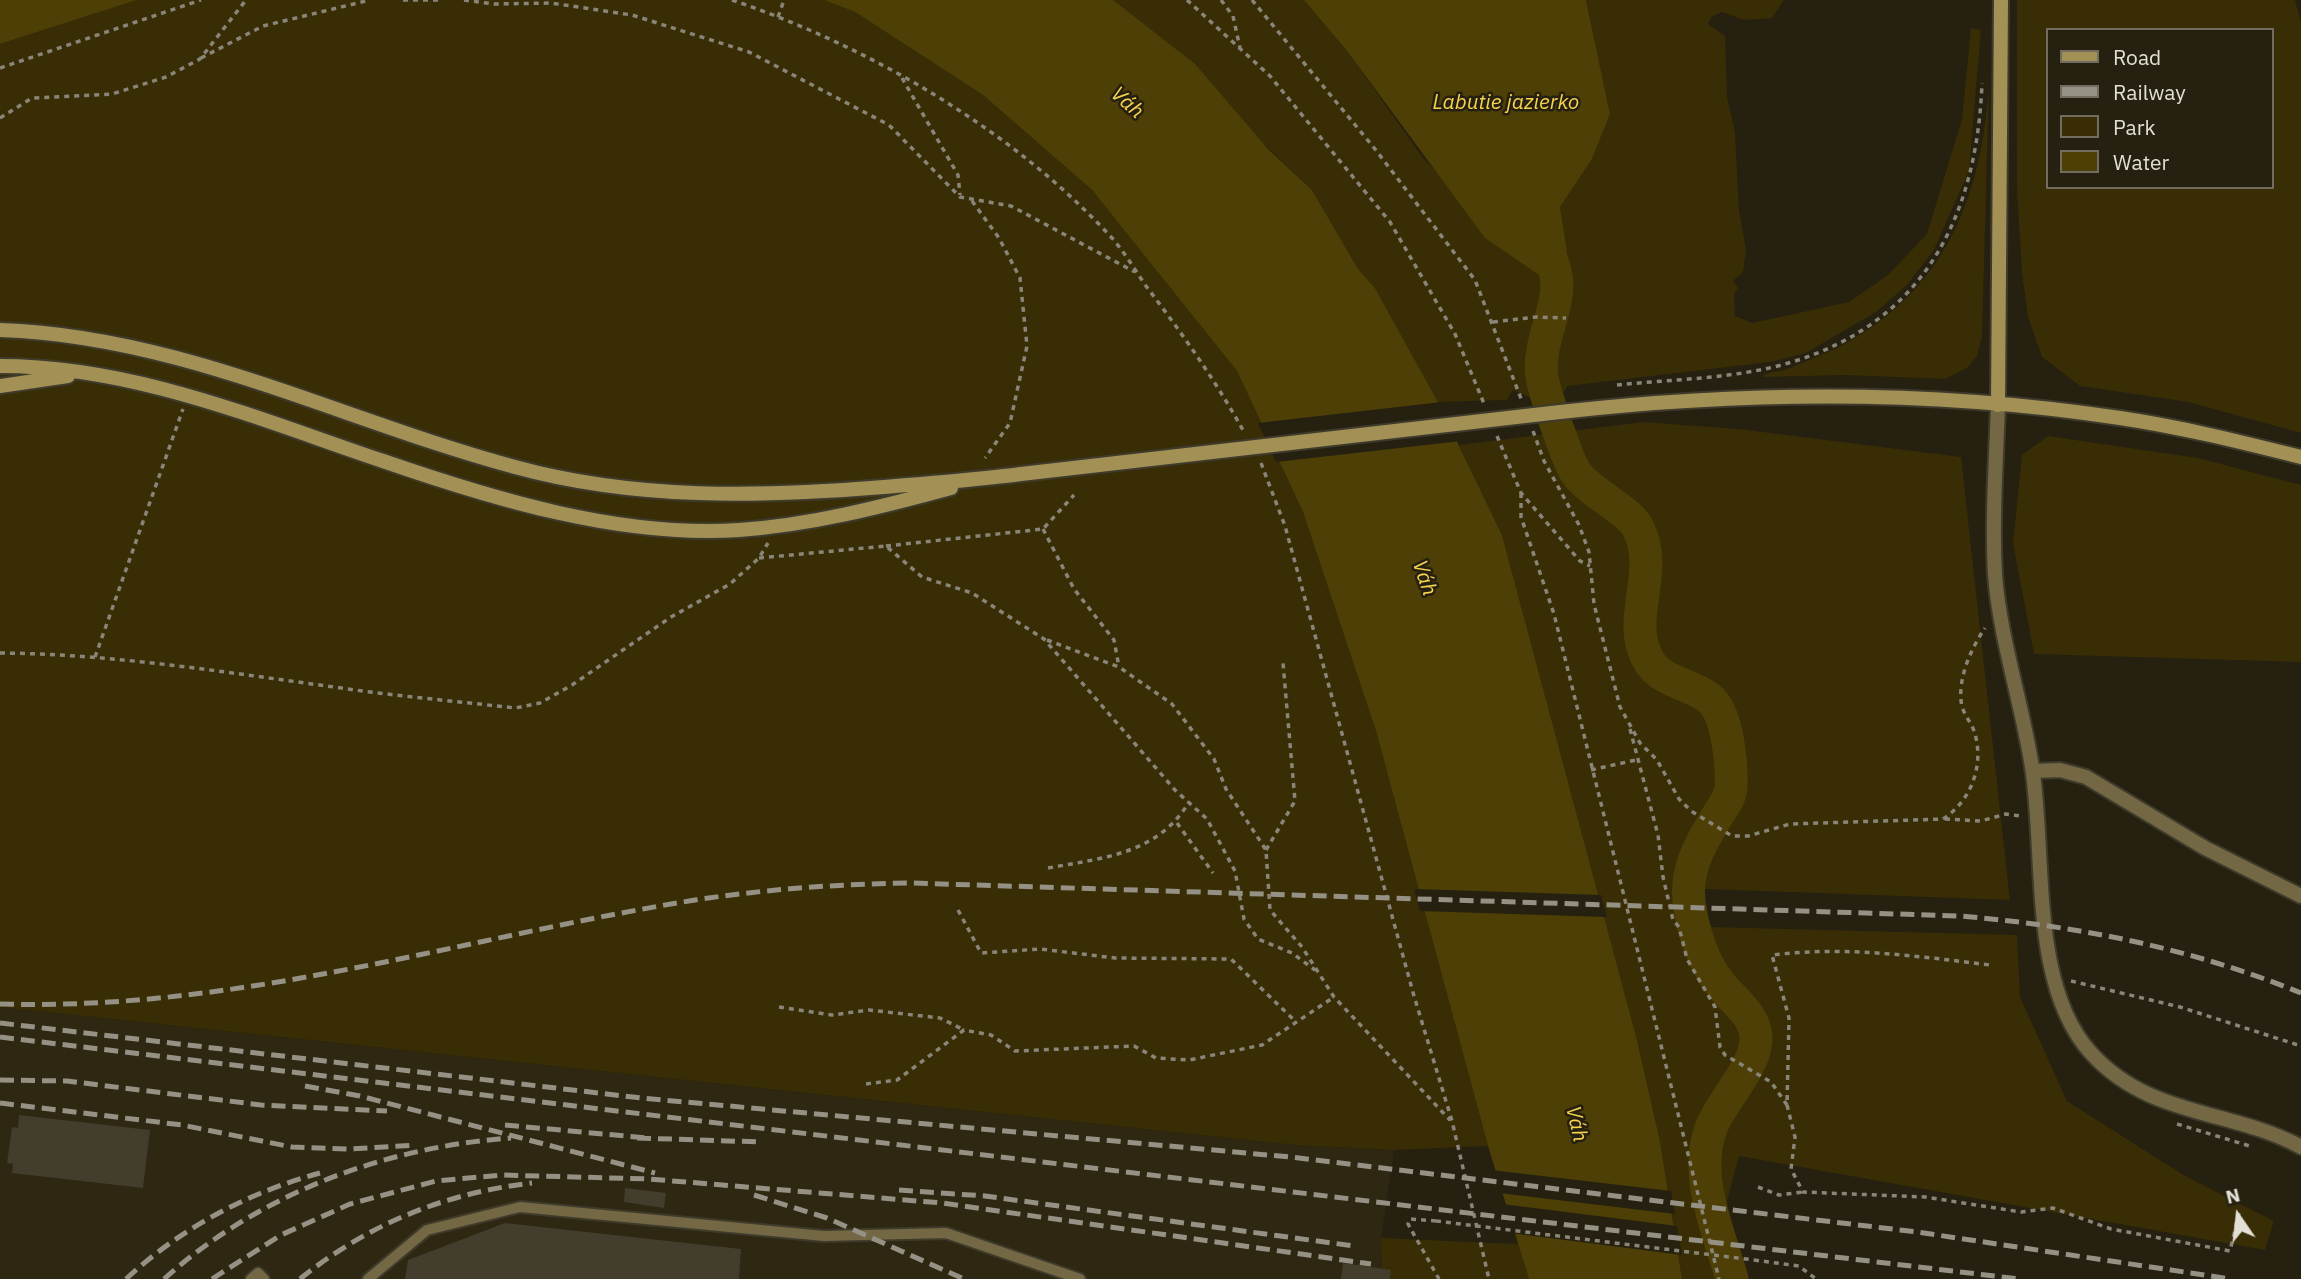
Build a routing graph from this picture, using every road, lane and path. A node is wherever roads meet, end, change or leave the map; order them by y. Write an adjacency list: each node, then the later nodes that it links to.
1 (201, 0): 16 (path)
2 (246, 0): 15 (path)
3 (370, 0): 15 (path)
4 (403, 0): 5 (path)
5 (442, 0)
6 (464, 0): 20 (path)
7 (732, 0): 13 (path)
8 (784, 0): 13 (path)
9 (1187, 0): 14 (path)
10 (1221, 0): 14 (path)
11 (1252, 0): 24 (path)
12 (2001, 0): 31 (main road)
13 (778, 17): 18 (path)
14 (1240, 48): 32 (path)
15 (200, 59): 19 (path)
16 (0, 68)
17 (1983, 74): 28 (path)
18 (901, 77): 20 (path); 22 (path)
19 (0, 118)
20 (960, 197): 21 (path)
21 (971, 199): 22 (path); 38 (path)
22 (1137, 273): 36 (path)
23 (1566, 318): 24 (path)
24 (1493, 322): 33 (path)
25 (0, 330): 40 (main road)
26 (0, 366): 27 (main road)
27 (87, 373): 29 (main road); 30 (main road)
28 (1617, 385)
29 (0, 386)
30 (187, 395): 40 (main road); 51 (path)
31 (1998, 405): 37 (main road); 40 (main road, bridge); 57 (street)
32 (1485, 408)
33 (1525, 411)
34 (1530, 423): 47 (path)
35 (1496, 432): 41 (path)
36 (1248, 440)
37 (2301, 457)
38 (985, 458)
39 (1260, 461): 79 (path)
40 (989, 478)
41 (1521, 494): 47 (path); 56 (path)
42 (1074, 495): 43 (path)
43 (1043, 529): 45 (path); 53 (path)
44 (768, 544): 46 (path)
45 (886, 546): 46 (path); 49 (path)
46 (759, 558): 51 (path)
47 (1591, 567): 54 (path)
48 (1987, 626): 61 (path)
49 (1044, 639): 53 (path); 58 (path)
50 (0, 653): 51 (path)
51 (95, 657)
52 (1283, 663): 64 (path)
53 (1119, 667): 64 (path)
54 (1630, 727): 55 (path); 61 (path)
55 (1636, 760): 56 (path); 78 (path)
56 (1591, 770): 92 (path)
57 (2033, 771): 67 (street); 70 (street)
58 (1189, 803): 62 (path); 71 (path)
59 (2021, 809): 60 (path)
60 (2022, 816): 61 (path); 63 (path)
61 (1943, 819)
62 (1177, 823): 65 (path); 66 (path)
63 (2023, 829)
64 (1266, 850): 71 (path)
65 (1048, 868)
66 (1213, 873)
67 (2301, 896)
68 (958, 910): 74 (path)
69 (1990, 965): 78 (path)
70 (2051, 969): 76 (path); 81 (street)
71 (1315, 970): 72 (path)
72 (1334, 997): 74 (path); 79 (path)
73 (779, 1007): 75 (path)
74 (1296, 1022): 75 (path)
75 (964, 1030): 77 (path)
76 (2301, 1046)
77 (866, 1084)
78 (1787, 1105): 84 (path)
79 (1452, 1121): 91 (path)
80 (2169, 1122): 82 (path)
81 (2301, 1147)
82 (2264, 1150)
83 (1758, 1187): 84 (path)
84 (1803, 1192): 85 (path)
85 (2239, 1213)
86 (251, 1279): 87 (lane)
87 (264, 1279)
88 (368, 1279): 89 (lane)
89 (1080, 1279)
90 (1439, 1279): 93 (path, bridge)
91 (1489, 1279)
92 (1719, 1279)
93 (1816, 1279)

